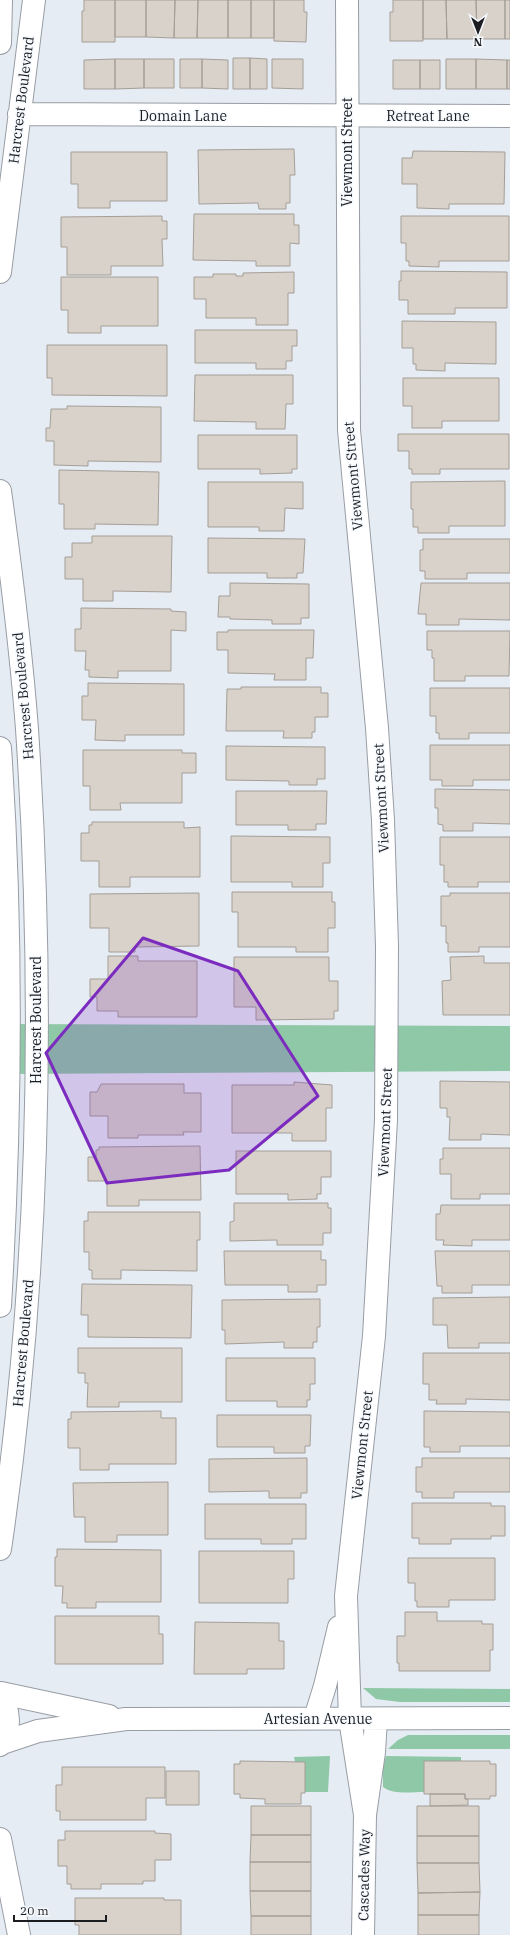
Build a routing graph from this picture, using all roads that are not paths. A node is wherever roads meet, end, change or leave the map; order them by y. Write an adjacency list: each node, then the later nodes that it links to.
1 (1, 0): 4 (street, Harcrest Boulevard)
2 (34, 0): 5 (street, Harcrest Boulevard)
3 (347, 0): 6 (street, Viewmont Street)
4 (0, 43)
5 (19, 114): 6 (street, Domain Lane); 8 (street, Harcrest Boulevard)
6 (347, 116): 7 (street, Retreat Lane); 13 (street, Viewmont Street)
7 (510, 116)
8 (0, 272)
9 (0, 491): 12 (street, Harcrest Boulevard)
10 (0, 748): 11 (street, Harcrest Boulevard)
11 (0, 1306)
12 (0, 1549)
13 (346, 1596): 15 (street, Viewmont Street); 18 (street, Viewmont Street)
14 (0, 1693): 17 (street, Artesian Avenue); 20 (street)
15 (315, 1718): 17 (street, Artesian Avenue); 18 (street, Artesian Avenue)
16 (510, 1718): 19 (street, Artesian Avenue)
17 (126, 1719): 20 (street, Artesian Avenue)
18 (350, 1719): 19 (street, Artesian Avenue); 21 (street, Cascades Way)
19 (376, 1719): 21 (street, Cascades Way)
20 (1, 1744)
21 (365, 1814): 24 (street, Cascades Way)
22 (0, 1839): 23 (street)
23 (19, 1935)
24 (363, 1935)

